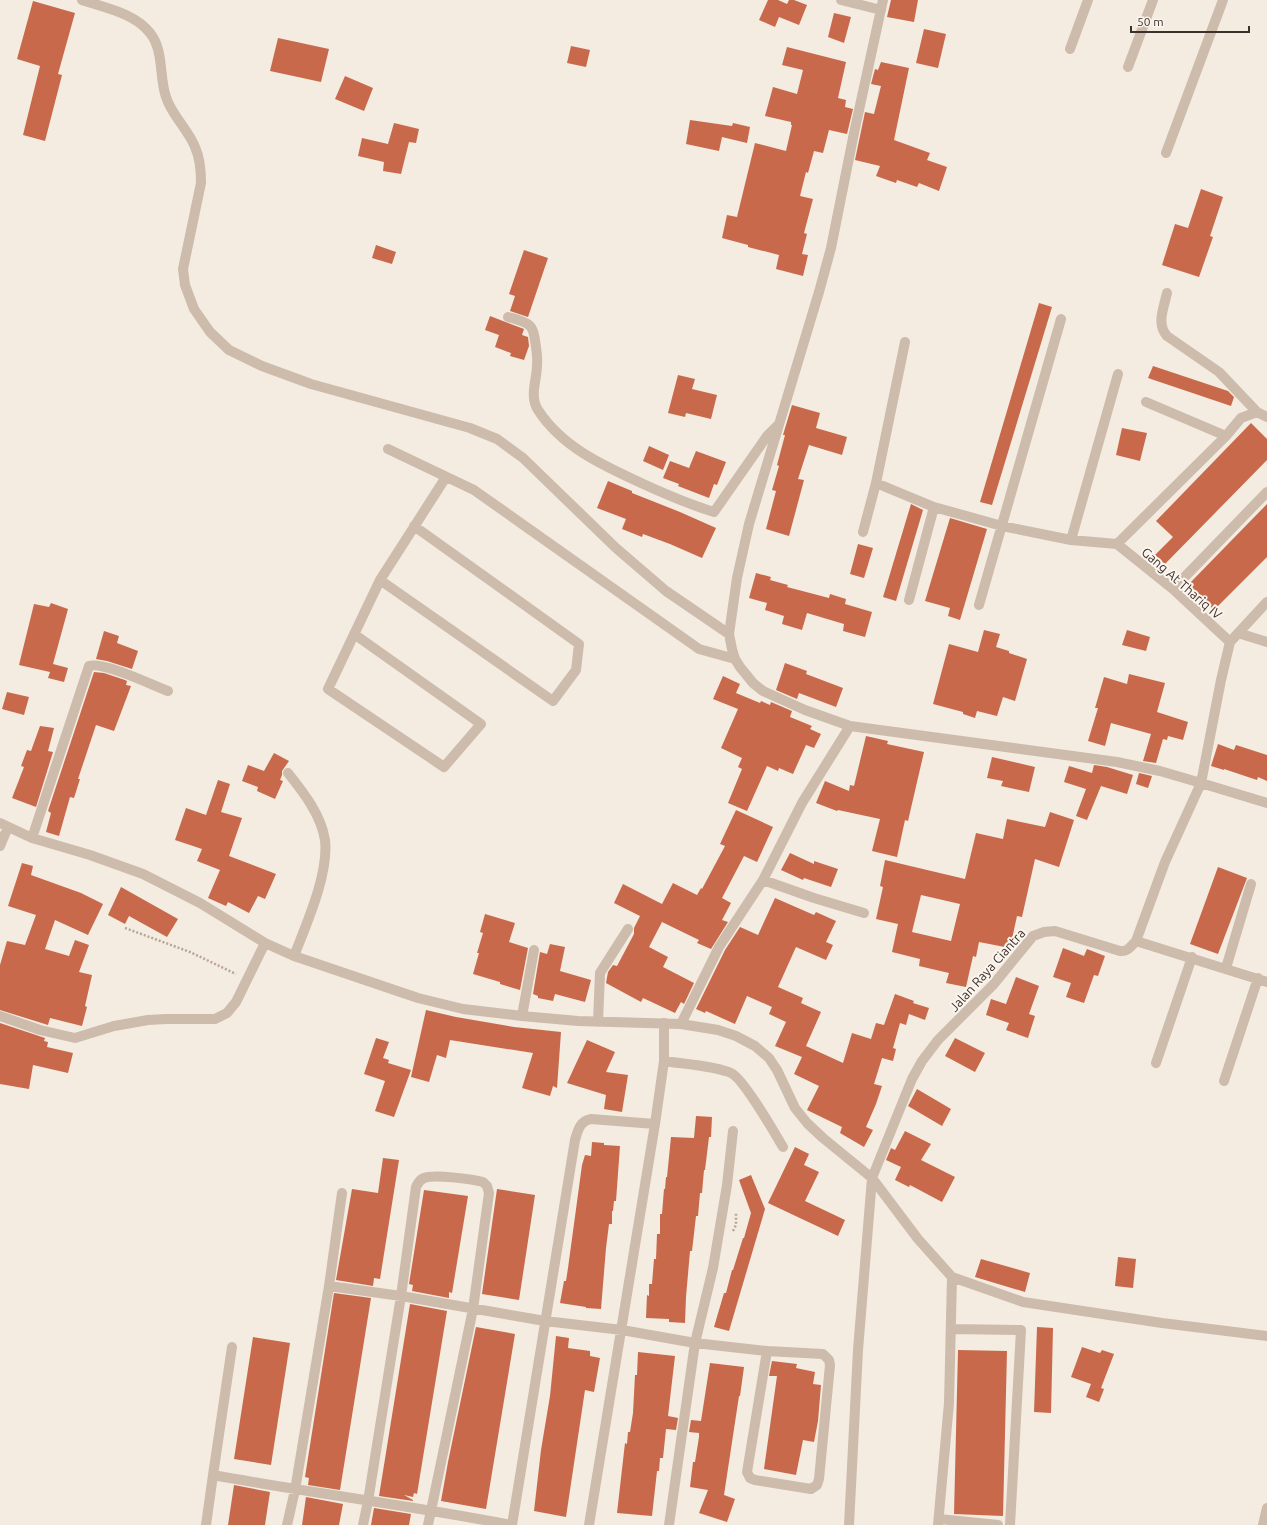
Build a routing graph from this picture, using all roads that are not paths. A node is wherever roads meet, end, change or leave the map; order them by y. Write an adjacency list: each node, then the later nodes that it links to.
1 (82, 0): 37 (street)
2 (841, 0): 6 (street)
3 (1088, 0): 7 (street)
4 (1153, 0): 8 (street)
5 (1223, 0): 9 (street)
6 (882, 5): 18 (street)
7 (1070, 49)
8 (1128, 67)
9 (1166, 153)
10 (1168, 293): 16 (street)
11 (508, 316): 18 (street)
12 (1061, 319): 26 (street)
13 (905, 342): 22 (street)
14 (1118, 374): 28 (street)
15 (1146, 402): 19 (street)
16 (1257, 412): 17 (street); 19 (street)
17 (1267, 417)
18 (779, 424): 37 (street)
19 (1226, 436): 29 (street)
20 (388, 450): 21 (street)
21 (446, 477): 25 (street); 40 (street)
22 (876, 483): 24 (street); 27 (street)
23 (1267, 492): 31 (street)
24 (934, 507): 26 (street); 32 (street)
25 (414, 526): 30 (street); 30 (street)
26 (1002, 526): 28 (street); 34 (street)
27 (863, 532)
28 (1071, 540): 29 (street)
29 (1117, 544): 31 (street, Gang At Thariq IV)
30 (380, 580): 36 (street)
31 (1173, 590): 38 (street, Gang At Thariq IV)
32 (909, 600)
33 (1267, 602): 35 (street)
34 (979, 605)
35 (1238, 633): 38 (street); 39 (street)
36 (354, 634): 36 (street)
37 (729, 634): 40 (street)
38 (1230, 642): 44 (street)
39 (1267, 642)
40 (735, 660): 42 (street)
41 (168, 691): 47 (street)
42 (850, 726): 44 (street); 49 (street)
43 (288, 773): 56 (street)
44 (1200, 783): 45 (street); 53 (street)
45 (1267, 803)
46 (4, 825): 47 (street); 48 (street)
47 (32, 838): 54 (street)
48 (0, 846)
49 (763, 880): 51 (street); 64 (street)
50 (1251, 884): 58 (street)
51 (864, 913)
52 (628, 928): 62 (street)
53 (1136, 940): 57 (street); 71 (street, Jalan Raya Ciantra)
54 (265, 943): 56 (street); 60 (street)
55 (534, 950): 61 (street)
56 (294, 956): 61 (street)
57 (1192, 957): 58 (street); 66 (street)
58 (1226, 968): 59 (street)
59 (1263, 980): 67 (street)
60 (0, 1016)
61 (522, 1016): 62 (street)
62 (598, 1022): 63 (street)
63 (664, 1023): 64 (street); 65 (street)
64 (681, 1024): 71 (street)
65 (664, 1061): 68 (street); 70 (street)
66 (1156, 1063)
67 (1224, 1081)
68 (655, 1124): 77 (street); 79 (street)
69 (734, 1132): 81 (street)
70 (783, 1147)
71 (872, 1178): 73 (street); 97 (street)
72 (342, 1193): 74 (street)
73 (952, 1278): 78 (street); 80 (street)
74 (329, 1286): 75 (street); 85 (street)
75 (400, 1296): 76 (street); 76 (street); 86 (street)
76 (473, 1310): 77 (street); 87 (street)
77 (545, 1322): 79 (street); 94 (street)
78 (951, 1329): 89 (street); 99 (street)
79 (622, 1330): 81 (street); 95 (street)
80 (1267, 1336)
81 (696, 1343): 83 (street); 96 (street)
82 (232, 1348): 84 (street)
83 (767, 1351): 83 (street)
84 (213, 1476): 85 (street); 90 (street)
85 (295, 1490): 86 (street); 91 (street)
86 (368, 1501): 87 (street); 92 (street)
87 (430, 1510): 93 (street); 94 (street)
88 (1267, 1512): 100 (street)
89 (939, 1522): 98 (street)
90 (206, 1525)
91 (287, 1525)
92 (363, 1525)
93 (428, 1525)
94 (511, 1525)
95 (589, 1525)
96 (669, 1525)
97 (849, 1525)
98 (998, 1525)
99 (1010, 1525)
100 (1263, 1525)

